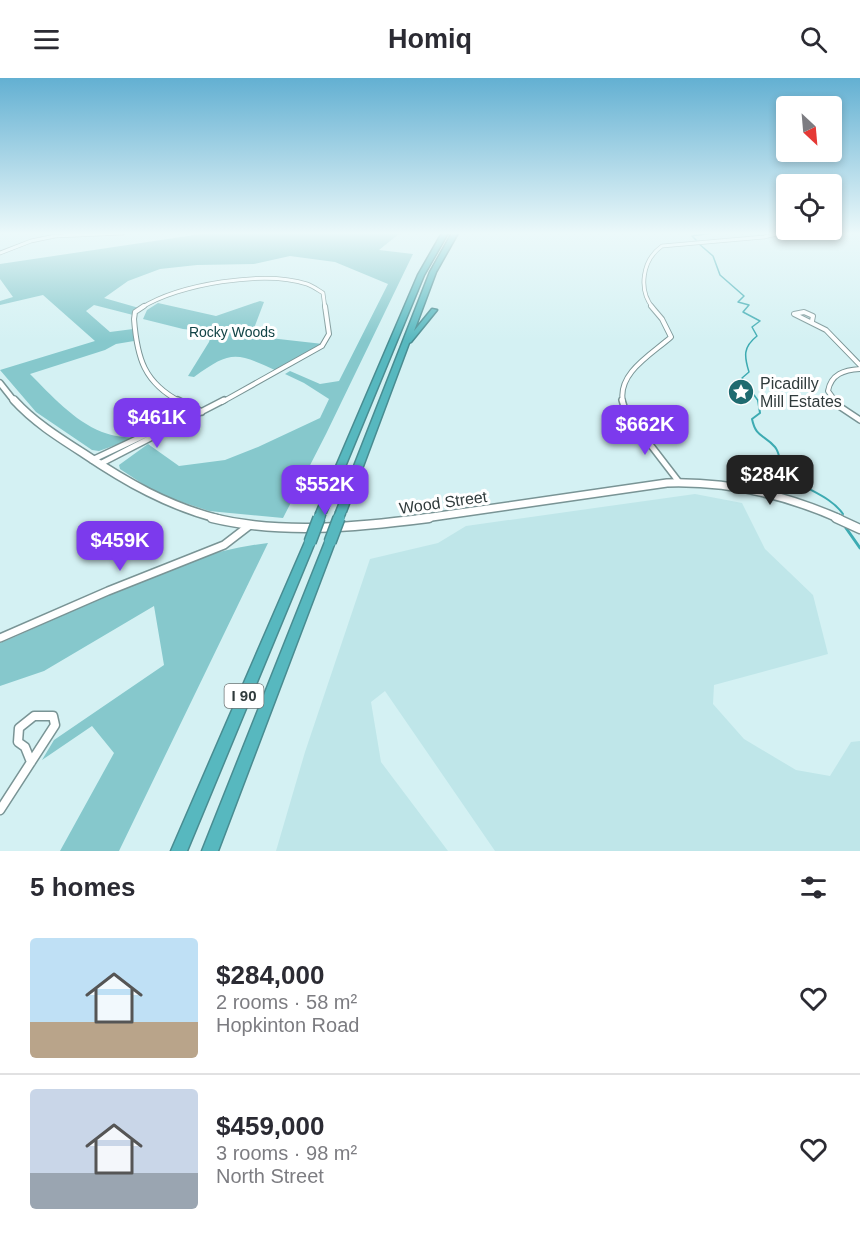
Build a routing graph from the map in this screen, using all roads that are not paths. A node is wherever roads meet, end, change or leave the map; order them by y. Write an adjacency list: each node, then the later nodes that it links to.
1 (424, 269): 19 (highway, I 90, bridge)
2 (435, 269): 6 (highway, I 90)
3 (647, 269): 13 (street)
4 (434, 310): 6 (highway)
5 (812, 321): 7 (street)
6 (404, 347): 20 (highway, I 90, bridge)
7 (860, 367): 10 (street)
8 (0, 383): 11 (main road, Wood Street)
9 (200, 411): 9 (street); 11 (street); 12 (street)
10 (860, 420)
11 (92, 460): 12 (main road, Wood Street)
12 (100, 465): 14 (main road, Wood Street)
13 (679, 482): 14 (main road, Wood Street); 15 (main road, Wood Street)
14 (250, 525): 16 (street)
15 (860, 529)
16 (0, 638)
17 (31, 762): 17 (street); 18 (street)
18 (0, 810)
19 (179, 851)
20 (210, 851)

